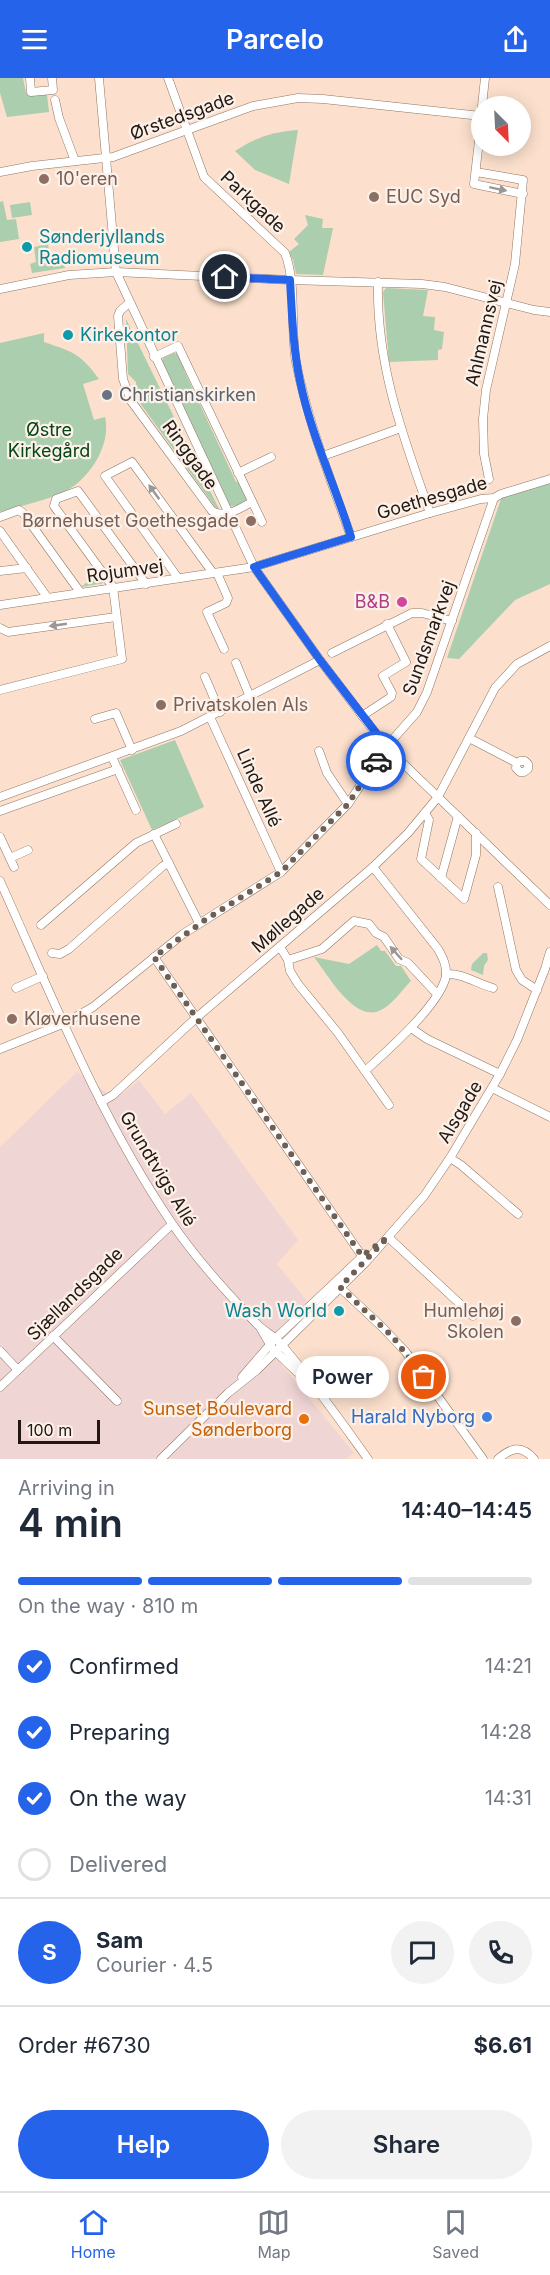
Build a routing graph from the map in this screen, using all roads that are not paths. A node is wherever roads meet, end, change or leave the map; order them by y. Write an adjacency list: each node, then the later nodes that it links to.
1 (30, 78): 2 (street)
2 (52, 78)
3 (99, 78): 11 (street, Ringgade)
4 (168, 78): 9 (street, Parkgade)
5 (485, 78): 6 (street)
6 (483, 96)
7 (55, 100): 12 (street)
8 (471, 115): 9 (street, Ørstedsgade)
9 (186, 131): 11 (street, Ørstedsgade); 17 (street, Parkgade)
10 (477, 156): 14 (street)
11 (106, 159): 12 (street, Ørstedsgade); 16 (street, Ringgade)
12 (75, 161): 13 (street, Ørstedsgade)
13 (0, 172)
14 (476, 172): 15 (street, Ahlmannsvej); 15 (street, one-way to 15)
15 (523, 194): 21 (street, Ahlmannsvej)
16 (116, 272): 17 (street); 19 (street); 20 (street, Ringgade)
17 (290, 280): 18 (street); 25 (street, Parkgade)
18 (378, 282): 21 (street); 24 (street)
19 (0, 290)
20 (129, 303): 23 (street, Ringgade); 33 (street, Ringgade)
21 (507, 303): 22 (street); 28 (street, Ahlmannsvej)
22 (550, 312)
23 (154, 357): 27 (street, Ringgade); 33 (street, Ringgade)
24 (401, 428): 25 (street); 32 (street)
25 (322, 456): 37 (street, Parkgade)
26 (271, 457): 27 (street, Ringgade)
27 (238, 473): 31 (street, Ringgade)
28 (489, 479)
29 (550, 479): 30 (street, Goethesgade)
30 (494, 498): 32 (street, Goethesgade); 50 (street, Sundsmarkvej)
31 (252, 502): 33 (street); 35 (street, Ringgade)
32 (430, 513): 37 (street, Goethesgade)
33 (227, 514): 39 (street, Ringgade)
34 (4, 515): 46 (street)
35 (262, 522)
36 (0, 531): 38 (street)
37 (351, 537): 39 (street, Goethesgade)
38 (4, 542): 40 (street)
39 (254, 567): 42 (street, Rojumvej); 56 (street, Ringgade)
40 (27, 568): 41 (street); 47 (street)
41 (0, 571)
42 (215, 573): 43 (street, Rojumvej); 43 (street, one-way to 43); 54 (street)
43 (178, 578): 44 (street, Rojumvej)
44 (146, 584): 45 (street, Rojumvej); 45 (street)
45 (113, 587): 46 (street, Rojumvej); 49 (street)
46 (80, 592): 47 (street, Rojumvej)
47 (48, 597): 48 (street, Rojumvej)
48 (0, 605)
49 (116, 617): 52 (street, one-way to 52); 59 (street)
50 (452, 621): 51 (street); 66 (street, Sundsmarkvej)
51 (387, 624): 55 (street); 62 (street)
52 (0, 628)
53 (550, 646): 65 (street, Møllegade)
54 (224, 649)
55 (332, 653)
56 (320, 660): 60 (street); 62 (street, Ringgade)
57 (236, 663): 60 (street)
58 (205, 677): 61 (street)
59 (0, 690)
60 (250, 697): 61 (street)
61 (220, 712): 63 (street)
62 (362, 716): 66 (street, Ringgade)
63 (210, 717): 67 (street); 88 (street, Linde Allé)
64 (95, 719): 67 (street)
65 (469, 738): 70 (street); 73 (street, Møllegade)
66 (387, 747): 73 (street, Ringgade); 74 (street, Sundsmarkvej)
67 (132, 750): 69 (street)
68 (319, 751): 74 (street)
69 (112, 757): 71 (street); 72 (street)
70 (517, 763)
71 (118, 769): 75 (street); 76 (street)
72 (0, 797)
73 (438, 797): 77 (street, Møllegade); 78 (street, Ringgade)
74 (348, 804): 88 (street, Sundsmarkvej)
75 (136, 810)
76 (0, 811)
77 (425, 813): 87 (street, Møllegade); 89 (street)
78 (458, 816): 80 (street, Ringgade); 89 (street)
79 (176, 824): 81 (street)
80 (476, 833): 89 (street); 92 (street, Ringgade)
81 (154, 834): 85 (street); 96 (street)
82 (0, 837): 84 (street)
83 (28, 850): 84 (street)
84 (10, 858): 86 (street)
85 (169, 863): 95 (street); 99 (street)
86 (14, 867)
87 (373, 867): 97 (street, Møllegade); 103 (street)
88 (281, 872): 95 (street, Sundsmarkvej)
89 (441, 878)
90 (0, 881): 104 (street, Grundtvigs Allé)
91 (498, 887): 107 (street)
92 (534, 887): 93 (street, Ringgade); 94 (street, Ringgade)
93 (550, 898)
94 (550, 905)
95 (199, 923): 100 (street, Sundsmarkvej)
96 (41, 925)
97 (280, 947): 101 (street); 109 (street, Møllegade)
98 (550, 952): 102 (street, Alsgade)
99 (52, 953)
100 (154, 957): 109 (street); 110 (street, Sundsmarkvej)
101 (288, 960): 108 (street, one-way to 101); 113 (street)
102 (548, 965): 107 (street, Alsgade)
103 (446, 975): 105 (street); 108 (street)
104 (43, 976): 106 (street); 110 (street, Grundtvigs Allé)
105 (493, 987)
106 (16, 988)
107 (537, 990): 114 (street, Alsgade)
108 (437, 994): 111 (street)
109 (196, 1018): 116 (street, Møllegade); 123 (street)
110 (65, 1023): 112 (street, Sundsmarkvej); 116 (street, Grundtvigs Allé)
111 (411, 1028): 113 (street); 114 (street)
112 (0, 1049)
113 (364, 1071): 117 (street)
114 (500, 1074): 115 (street, Alsgade)
115 (492, 1088): 118 (street); 119 (street, Alsgade)
116 (101, 1102): 121 (street, Grundtvigs Allé)
117 (389, 1105)
118 (550, 1117)
119 (450, 1158): 120 (street); 122 (street, Alsgade)
120 (518, 1214)
121 (172, 1224): 126 (street, Sjællandsgade); 127 (street, Grundtvigs Allé)
122 (388, 1237): 123 (street, Alsgade); 124 (street, Alsgade); 125 (street)
123 (362, 1256): 124 (street, Alsgade)
124 (338, 1285): 127 (street, Alsgade); 127 (street, Alsgade); 135 (street)
125 (473, 1317)
126 (53, 1336): 129 (street, Sjællandsgade); 132 (street)
127 (275, 1345): 131 (street); 131 (street); 134 (street, Grundtvigs Allé)
128 (0, 1351): 129 (street)
129 (18, 1370): 130 (street, Sjællandsgade)
130 (0, 1387)
131 (228, 1394): 133 (street)
132 (117, 1401)
133 (161, 1459)
134 (368, 1459)
135 (483, 1459)
136 (498, 1459): 137 (street)
137 (534, 1459)

